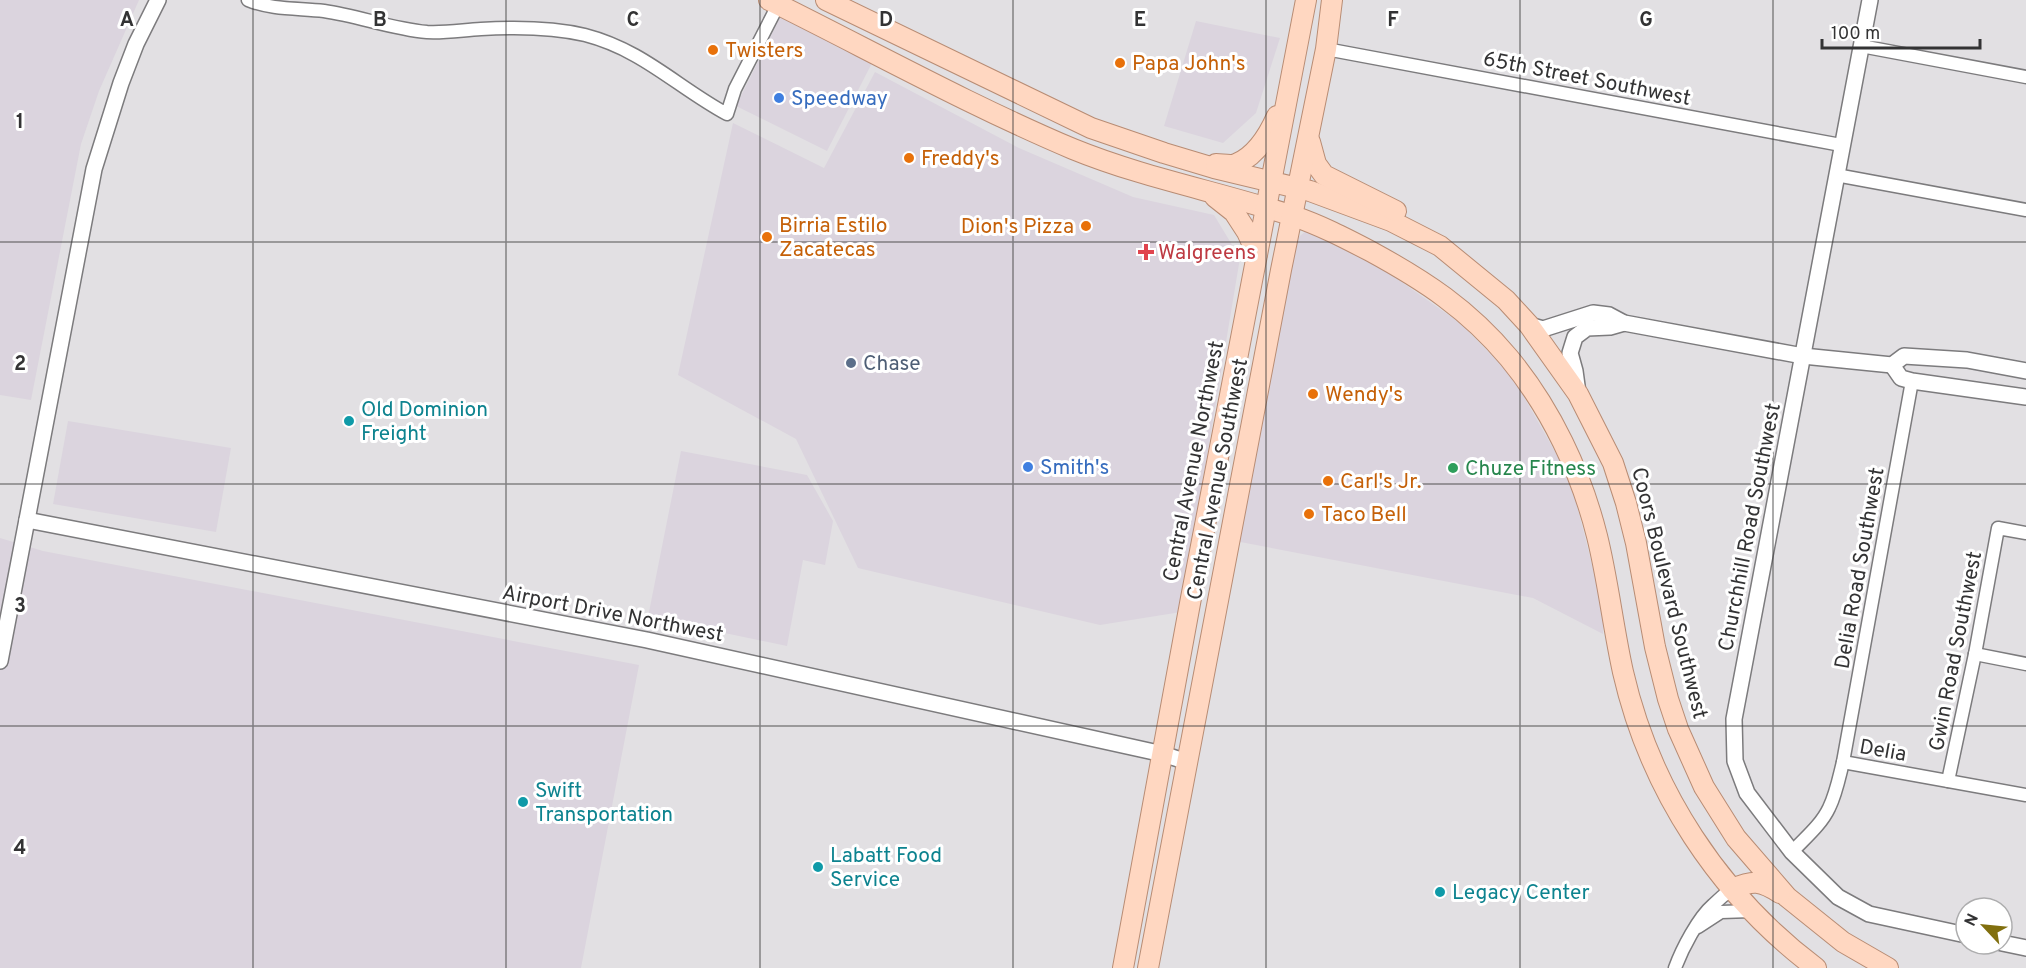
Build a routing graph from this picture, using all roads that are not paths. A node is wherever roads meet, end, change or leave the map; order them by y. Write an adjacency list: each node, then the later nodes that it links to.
1 (158, 0): 35 (street)
2 (248, 0): 7 (street)
3 (826, 0): 8 (main road)
4 (1306, 0): 12 (main road, Central Avenue Northwest)
5 (1332, 0): 10 (main road, Central Avenue Southwest)
6 (1870, 0): 9 (street, Churchhill Road Southwest)
7 (774, 2): 8 (main road); 16 (main road)
8 (865, 20): 13 (main road)
9 (1861, 46): 11 (street); 15 (street, Churchhill Road Southwest)
10 (1326, 49): 14 (main road, Central Avenue Southwest); 15 (street, 65th Street Southwest)
11 (2026, 76)
12 (1290, 89): 17 (main road); 19 (main road, Central Avenue Northwest)
13 (1091, 128): 16 (main road); 17 (main road)
14 (1309, 138): 20 (main road, Central Avenue Southwest); 25 (main road)
15 (1841, 145): 18 (street, Churchhill Road Southwest)
16 (1077, 151): 21 (main road)
17 (1202, 164): 19 (main road, Coors Boulevard Southwest)
18 (1836, 175): 23 (street); 29 (street, Churchhill Road Southwest)
19 (1270, 183): 20 (main road, Coors Boulevard Southwest); 22 (main road, Central Avenue Northwest)
20 (1299, 189): 24 (main road, Central Avenue Southwest); 25 (main road, Coors Boulevard Southwest)
21 (1211, 193): 22 (main road); 26 (main road)
22 (1266, 208): 24 (main road); 26 (main road, Central Avenue Northwest)
23 (2026, 210)
24 (1293, 216): 41 (main road, Central Avenue Southwest); 48 (main road)
25 (1440, 246): 28 (main road, Coors Boulevard Southwest)
26 (1257, 254): 40 (main road, Central Avenue Northwest)
27 (1624, 323): 28 (street); 29 (street); 33 (street)
28 (1529, 325): 33 (main road, Coors Boulevard Southwest)
29 (1803, 356): 30 (street); 45 (street, Churchhill Road Southwest)
30 (1892, 364): 31 (street); 32 (street)
31 (2026, 371)
32 (1912, 381): 34 (street); 42 (street, Delia Road Southwest)
33 (1578, 394): 49 (main road, Coors Boulevard Southwest)
34 (2026, 397)
35 (27, 520): 38 (street); 40 (street, Airport Drive Northwest)
36 (2026, 533): 37 (street, Gwin Road Southwest)
37 (1975, 654): 39 (street); 43 (street, Gwin Road Southwest)
38 (0, 662)
39 (2026, 664)
40 (1163, 754): 41 (street, Airport Drive Northwest); 46 (main road, Central Avenue Northwest)
41 (1187, 762): 47 (main road, Central Avenue Southwest)
42 (1843, 762): 43 (street, Delia); 45 (street, Delia)
43 (1948, 781): 44 (street, Delia)
44 (2026, 795)
45 (1792, 852): 52 (street, Churchhill Road Southwest)
46 (1144, 857): 47 (main road); 53 (main road, Central Avenue Northwest)
47 (1168, 864): 54 (main road, Central Avenue Southwest)
48 (1732, 889): 49 (main road); 50 (main road); 51 (street)
49 (1787, 897): 57 (main road, Coors Boulevard Southwest)
50 (1751, 911): 51 (street); 56 (main road)
51 (1697, 927): 55 (street)
52 (1954, 932)
53 (1123, 968)
54 (1148, 968)
55 (1675, 968)
56 (1816, 968)
57 (1888, 968)

